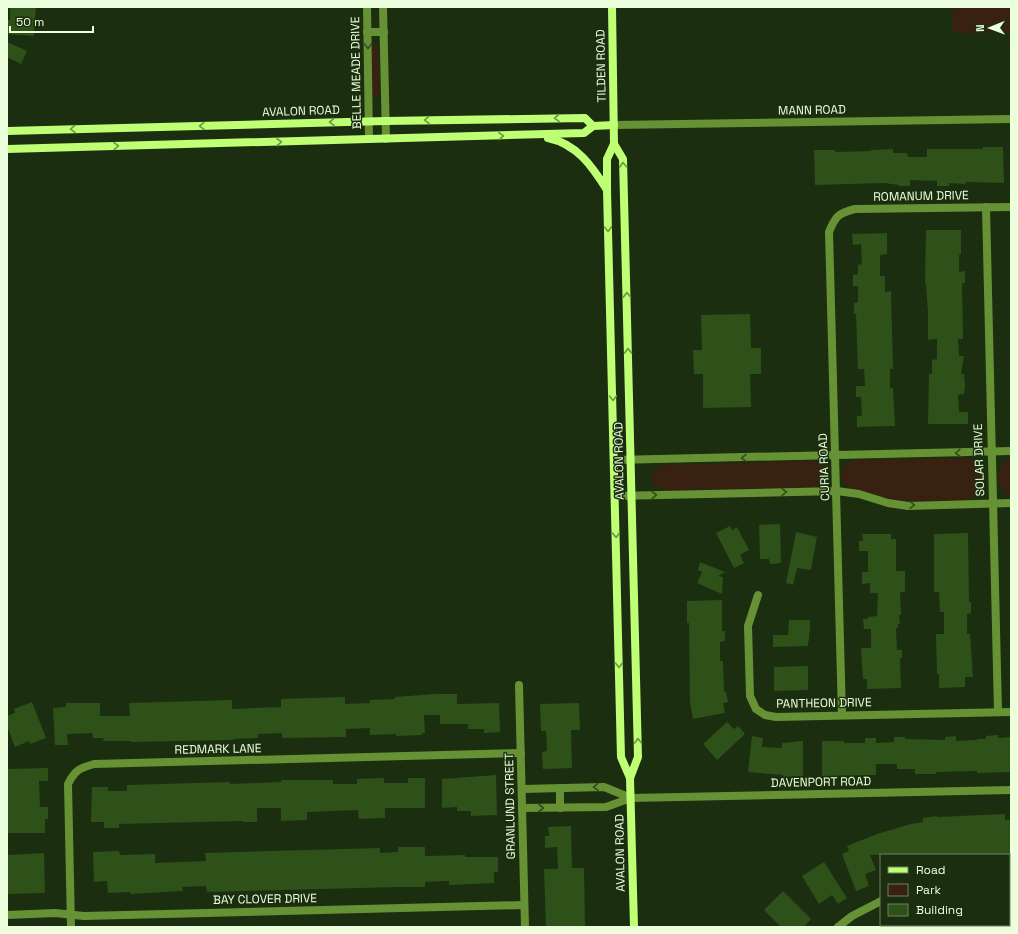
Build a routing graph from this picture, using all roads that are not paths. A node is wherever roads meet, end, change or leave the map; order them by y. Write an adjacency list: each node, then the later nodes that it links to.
1 (367, 7): 4 (street, BELLE MEADE DRIVE)
2 (383, 7): 5 (street)
3 (612, 7): 9 (main road, TILDEN ROAD)
4 (367, 32): 5 (street); 7 (street, BELLE MEADE DRIVE, one-way to 7)
5 (384, 32): 8 (street)
6 (1011, 119): 9 (street, MANN ROAD)
7 (369, 121): 8 (main road, AVALON ROAD); 11 (main road, AVALON ROAD, one-way to 11); 13 (street, BELLE MEADE DRIVE)
8 (385, 121): 10 (main road, AVALON ROAD, one-way to 8); 14 (street)
9 (614, 125): 10 (main road, AVALON ROAD); 15 (main road, AVALON ROAD)
10 (592, 126): 12 (main road, AVALON ROAD)
11 (7, 131)
12 (535, 135): 14 (main road, AVALON ROAD, one-way to 12); 17 (main road)
13 (369, 139): 14 (main road, AVALON ROAD); 16 (main road, AVALON ROAD, one-way to 13)
14 (386, 139)
15 (614, 144): 17 (main road, AVALON ROAD); 25 (main road, AVALON ROAD, one-way to 15)
16 (7, 149)
17 (607, 190): 24 (main road, AVALON ROAD, one-way to 24)
18 (986, 207): 19 (street, ROMANUM DRIVE); 20 (street, ROMANUM DRIVE); 21 (street, SOLAR DRIVE)
19 (1011, 207)
20 (834, 219): 23 (street, CURIA ROAD)
21 (990, 452): 22 (street); 23 (street, one-way to 23); 30 (street, SOLAR DRIVE)
22 (1011, 452)
23 (836, 456): 25 (street, one-way to 25); 26 (street, CURIA ROAD)
24 (614, 460): 25 (street); 27 (main road, AVALON ROAD)
25 (631, 460): 28 (main road, AVALON ROAD)
26 (836, 491): 28 (street, one-way to 26); 30 (street, one-way to 30); 35 (street, CURIA ROAD)
27 (615, 496): 28 (street); 37 (main road, AVALON ROAD, one-way to 37)
28 (631, 496): 37 (main road, AVALON ROAD, one-way to 28)
29 (1011, 503): 30 (street)
30 (992, 504): 33 (street, SOLAR DRIVE)
31 (758, 595): 35 (street, PANTHEON DRIVE)
32 (519, 685): 36 (street, GRANLUND STREET)
33 (998, 712): 34 (street, PANTHEON DRIVE); 35 (street, PANTHEON DRIVE)
34 (1011, 712)
35 (842, 715)
36 (520, 754): 39 (street, GRANLUND STREET); 47 (street, REDMARK LANE)
37 (630, 778): 41 (main road, AVALON ROAD)
38 (560, 788): 39 (street); 41 (street, one-way to 38); 43 (street)
39 (522, 789): 42 (street, GRANLUND STREET)
40 (1011, 790): 41 (street, DAVENPORT ROAD)
41 (631, 798): 43 (street); 50 (main road, AVALON ROAD)
42 (522, 808): 43 (street, one-way to 43); 45 (street, GRANLUND STREET)
43 (560, 808)
44 (880, 902): 51 (street)
45 (524, 905): 47 (street, BAY CLOVER DRIVE); 49 (street, GRANLUND STREET)
46 (7, 915): 47 (street, BAY CLOVER DRIVE)
47 (71, 915): 48 (street, REDMARK LANE)
48 (71, 927)
49 (525, 927)
50 (634, 927)
51 (838, 927)

